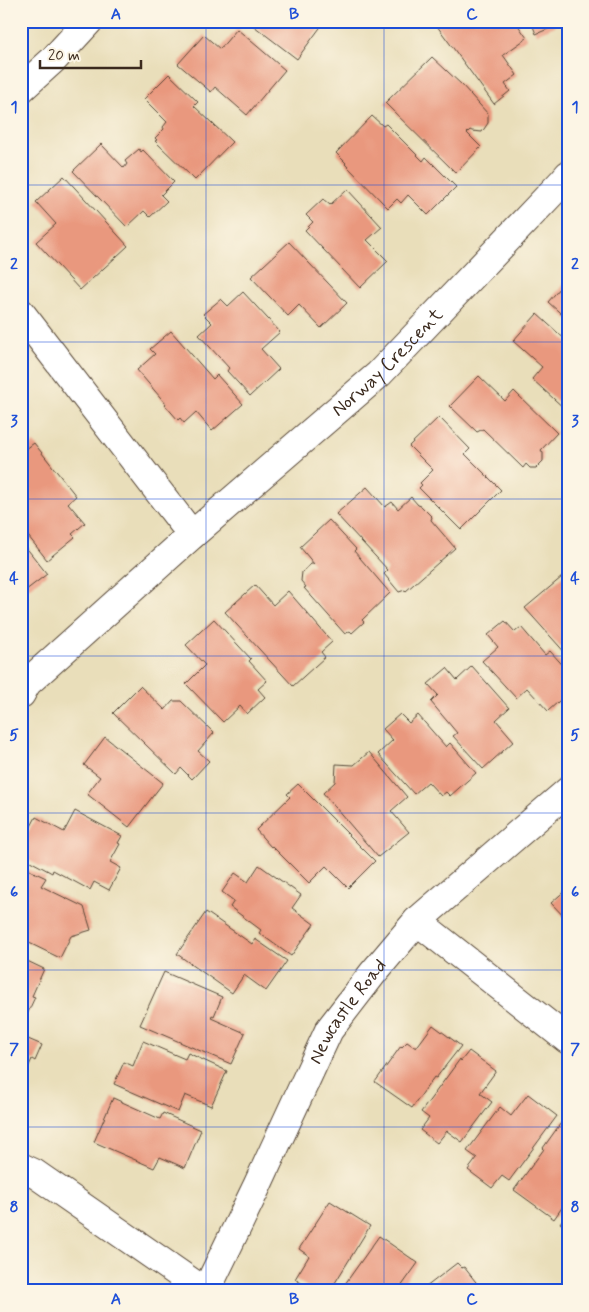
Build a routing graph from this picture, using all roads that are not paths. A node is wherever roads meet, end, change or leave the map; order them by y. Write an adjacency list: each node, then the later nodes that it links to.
1 (89, 21): 2 (street)
2 (21, 89)
3 (568, 175): 5 (street, Norway Crescent)
4 (21, 313): 5 (street)
5 (192, 535): 6 (street, Norway Crescent)
6 (21, 694)
7 (568, 791): 8 (street, Newcastle Road)
8 (416, 922): 9 (street); 11 (street, Newcastle Road)
9 (568, 1040)
10 (21, 1167): 11 (street)
11 (205, 1291)

